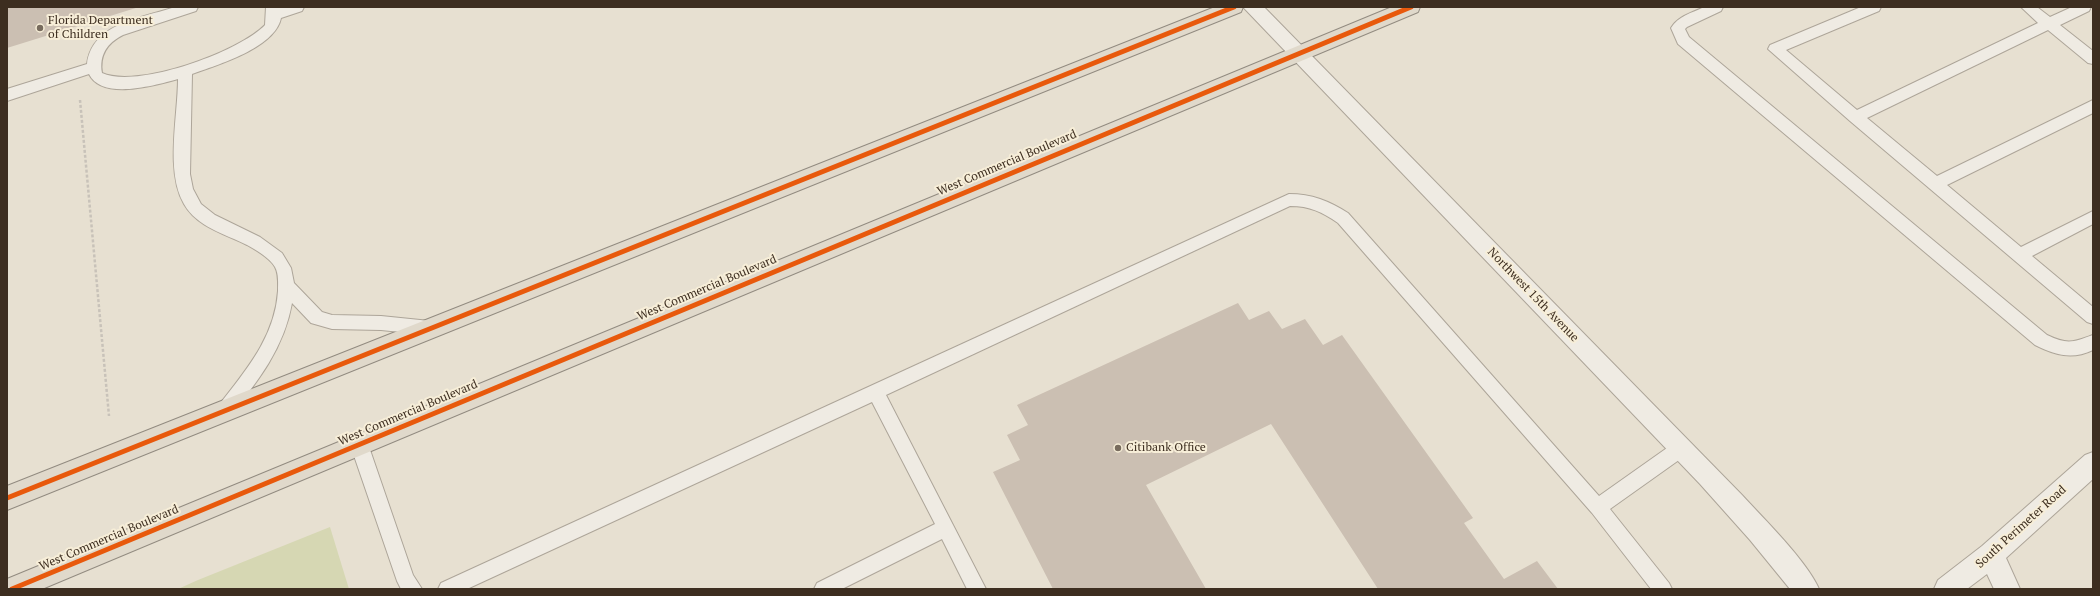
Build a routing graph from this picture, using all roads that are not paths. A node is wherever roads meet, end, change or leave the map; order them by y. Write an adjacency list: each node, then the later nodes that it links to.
1 (192, 7): 14 (lane)
2 (297, 7): 10 (lane)
3 (1234, 7): 24 (highway)
4 (1252, 7): 12 (street, Northwest 15th Avenue)
5 (1411, 7): 12 (highway, West Commercial Boulevard)
6 (1716, 7): 25 (lane)
7 (1874, 7): 18 (lane)
8 (2028, 7): 11 (lane)
9 (2084, 7): 11 (lane)
10 (273, 11): 15 (lane)
11 (2050, 25): 13 (lane); 18 (lane)
12 (1298, 54): 28 (highway, West Commercial Boulevard); 29 (street, Northwest 15th Avenue)
13 (2093, 59)
14 (95, 67): 15 (lane); 16 (lane)
15 (185, 71): 22 (lane)
16 (7, 95)
17 (2093, 106): 19 (lane)
18 (1855, 117): 19 (lane)
19 (1935, 184): 21 (lane)
20 (2093, 217): 21 (lane)
21 (2020, 255): 23 (lane)
22 (287, 287): 24 (lane); 27 (lane)
23 (2093, 317)
24 (430, 328): 27 (highway)
25 (2093, 342)
26 (876, 392): 32 (lane); 33 (lane); 37 (lane)
27 (225, 410): 31 (highway)
28 (359, 444): 35 (highway, West Commercial Boulevard); 36 (lane)
29 (1680, 449): 32 (lane); 41 (street, Northwest 15th Avenue)
30 (2093, 463): 34 (street, South Perimeter Road)
31 (7, 498)
32 (1598, 507): 40 (lane)
33 (946, 528): 38 (lane); 39 (lane)
34 (1991, 555): 42 (street, South Perimeter Road); 43 (street)
35 (12, 589)
36 (413, 589)
37 (447, 589)
38 (823, 589)
39 (977, 589)
40 (1662, 589)
41 (1806, 589)
42 (1947, 589)
43 (2007, 589)

